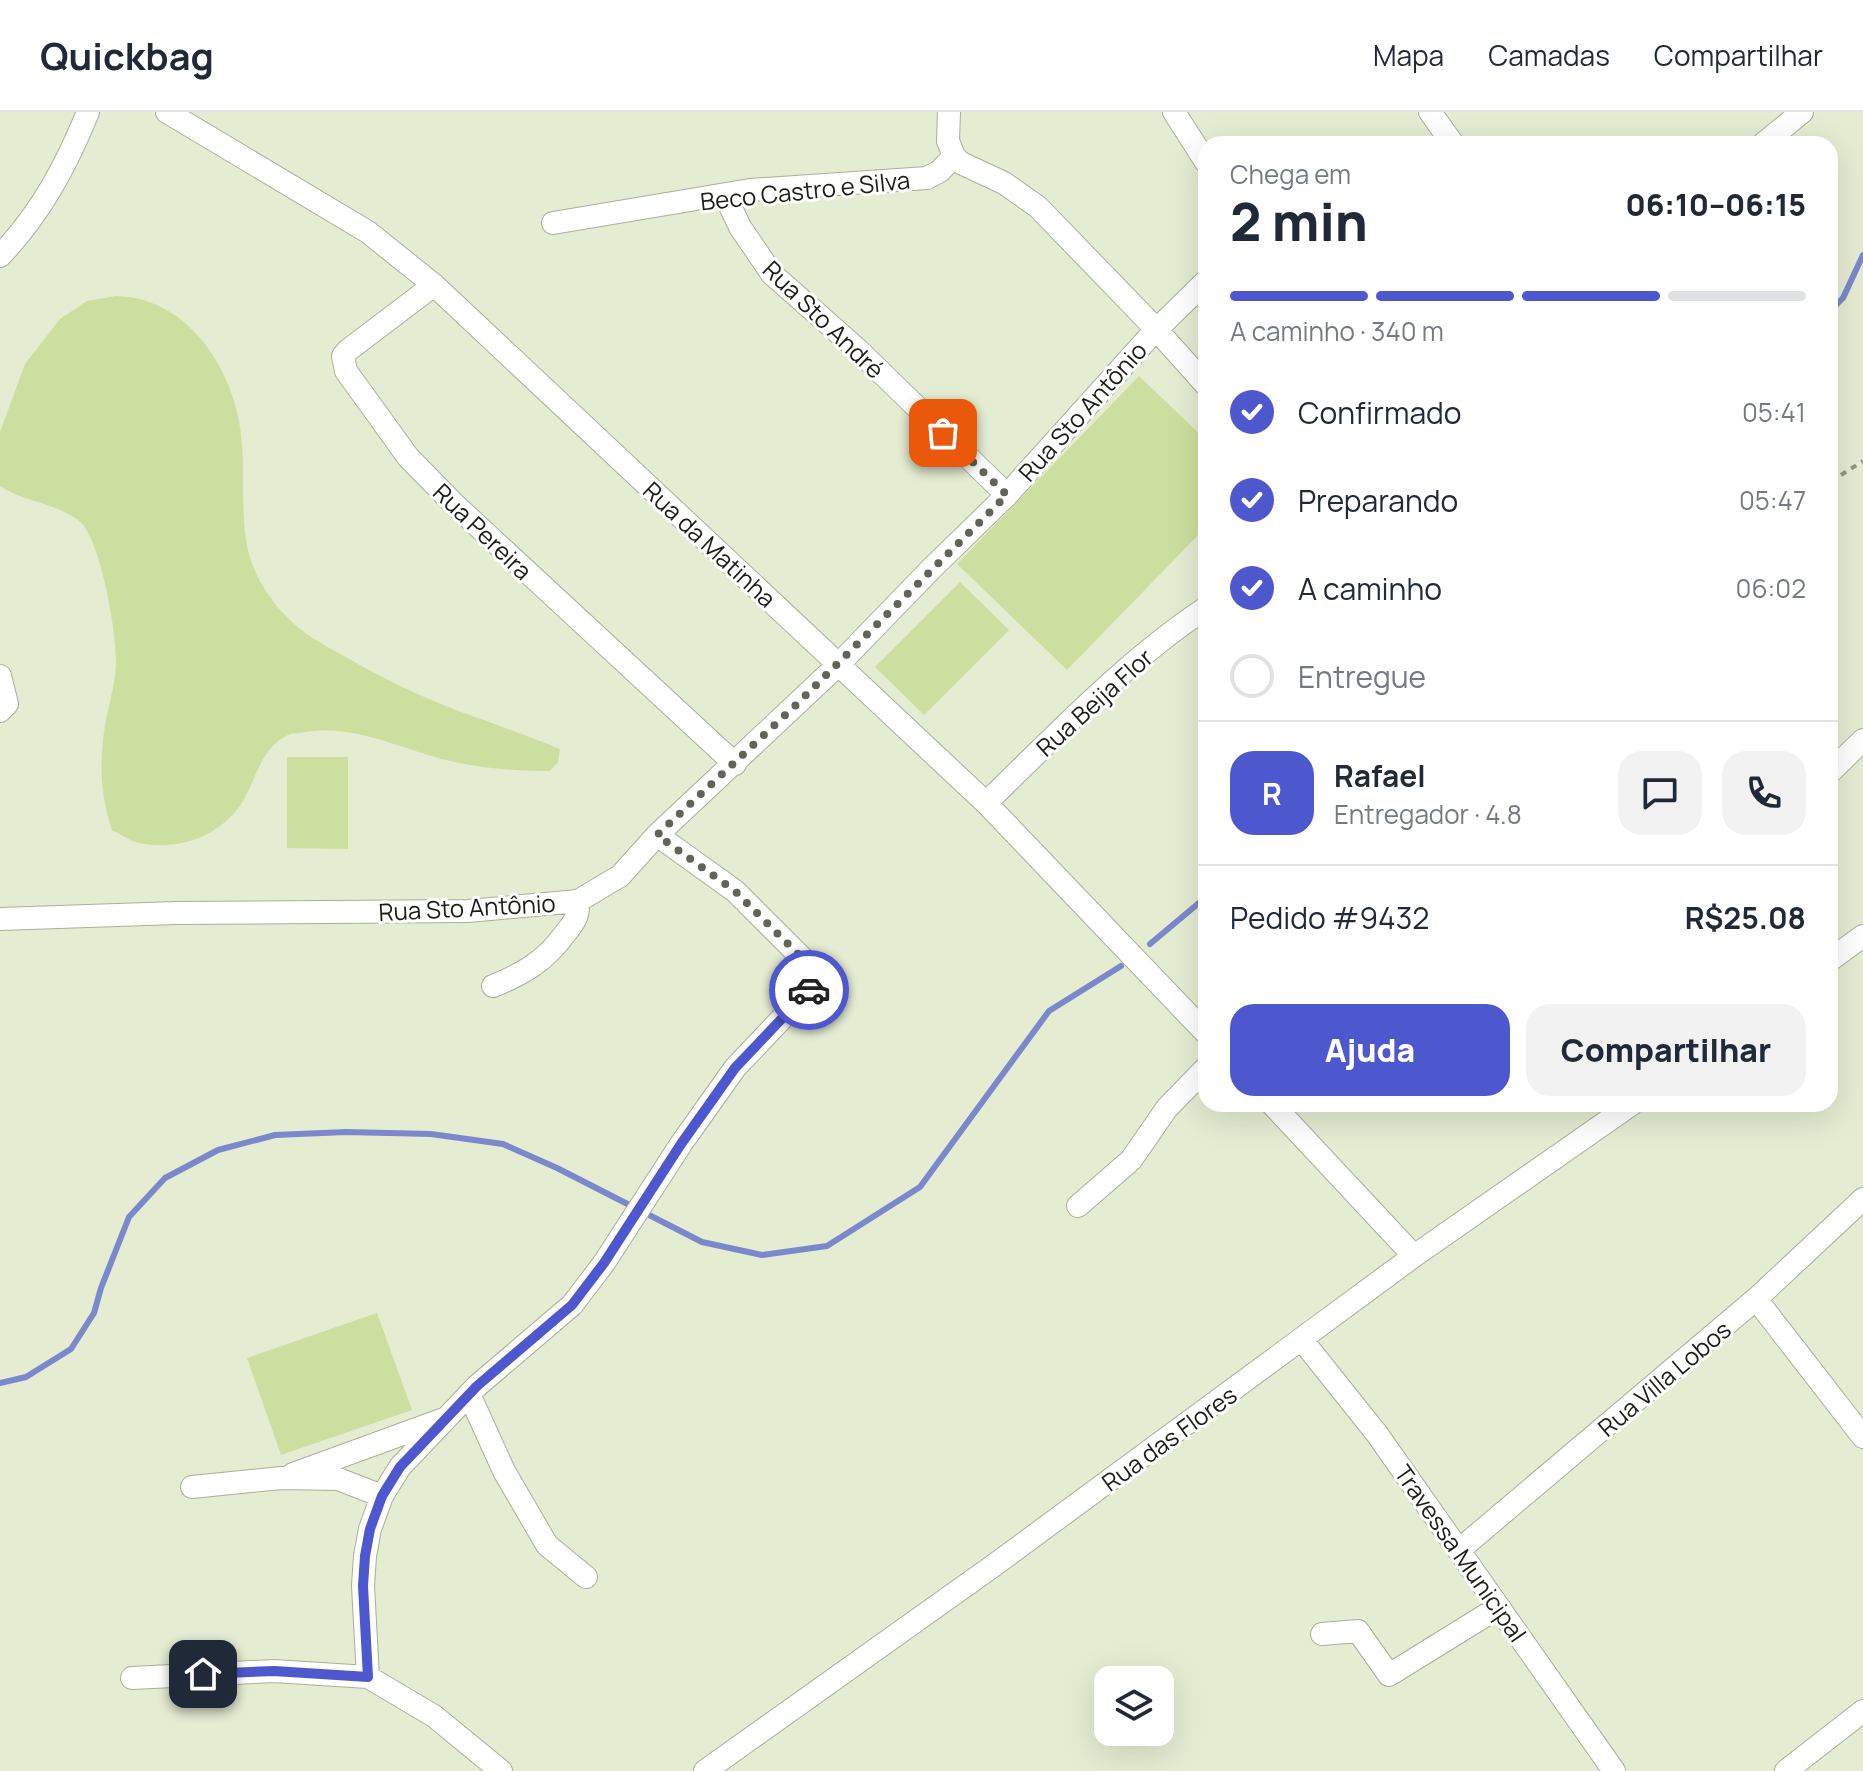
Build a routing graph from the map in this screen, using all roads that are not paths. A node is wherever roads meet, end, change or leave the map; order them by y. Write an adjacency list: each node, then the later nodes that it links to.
1 (88, 112): 13 (street)
2 (167, 112): 14 (street, Rua da Matinha)
3 (949, 112): 10 (street)
4 (1174, 112): 9 (street)
5 (1430, 112): 7 (street)
6 (1802, 112): 8 (street)
7 (1447, 136)
8 (1773, 136)
9 (1198, 150)
10 (954, 156): 11 (street, Beco Castro e Silva); 16 (street)
11 (730, 195): 12 (street, Beco Castro e Silva); 18 (street, Rua Sto André)
12 (553, 223)
13 (0, 256)
14 (434, 285): 20 (street, Rua da Matinha); 24 (street, Rua Pereira)
15 (1198, 289): 16 (street, Rua Sto Antônio)
16 (1156, 329): 17 (street); 18 (street, Rua Sto Antônio)
17 (1198, 376)
18 (1007, 495): 20 (street, Rua Sto Antônio)
19 (1198, 613): 26 (street, Rua Beija Flor)
20 (839, 664): 24 (street, Rua Sto Antônio); 26 (street, Rua da Matinha)
21 (0, 676): 22 (street)
22 (0, 711)
23 (1863, 740): 25 (street)
24 (735, 764): 27 (street, Rua Sto Antônio)
25 (1838, 764)
26 (986, 803): 33 (street, Rua da Matinha)
27 (657, 835): 28 (street, Rua Sto Antônio); 42 (street)
28 (578, 901): 29 (street, Rua Sto Antônio); 32 (street)
29 (0, 919)
30 (1863, 936): 31 (street)
31 (1838, 954)
32 (493, 986)
33 (1198, 1025)
34 (1198, 1076): 38 (street)
35 (1279, 1112): 39 (street)
36 (1621, 1112): 39 (street, Rua das Flores)
37 (1863, 1199): 40 (street, Rua Villa Lobos)
38 (1078, 1206)
39 (1414, 1256): 41 (street, Rua das Flores)
40 (1756, 1299): 44 (street); 48 (street, Rua Villa Lobos)
41 (1302, 1340): 48 (street, Travessa Municipal); 56 (street, Rua das Flores)
42 (469, 1394): 43 (street); 49 (street)
43 (445, 1419): 45 (street); 47 (street)
44 (1863, 1437)
45 (281, 1478): 46 (street); 47 (street)
46 (192, 1487)
47 (382, 1496): 52 (street)
48 (1459, 1550): 50 (street, Travessa Municipal)
49 (586, 1577)
50 (1499, 1607): 51 (street); 57 (street, Travessa Municipal)
51 (1322, 1634)
52 (368, 1677): 53 (street); 55 (street)
53 (132, 1678)
54 (1863, 1711): 58 (street)
55 (501, 1771)
56 (705, 1771)
57 (1614, 1771)
58 (1786, 1771)

